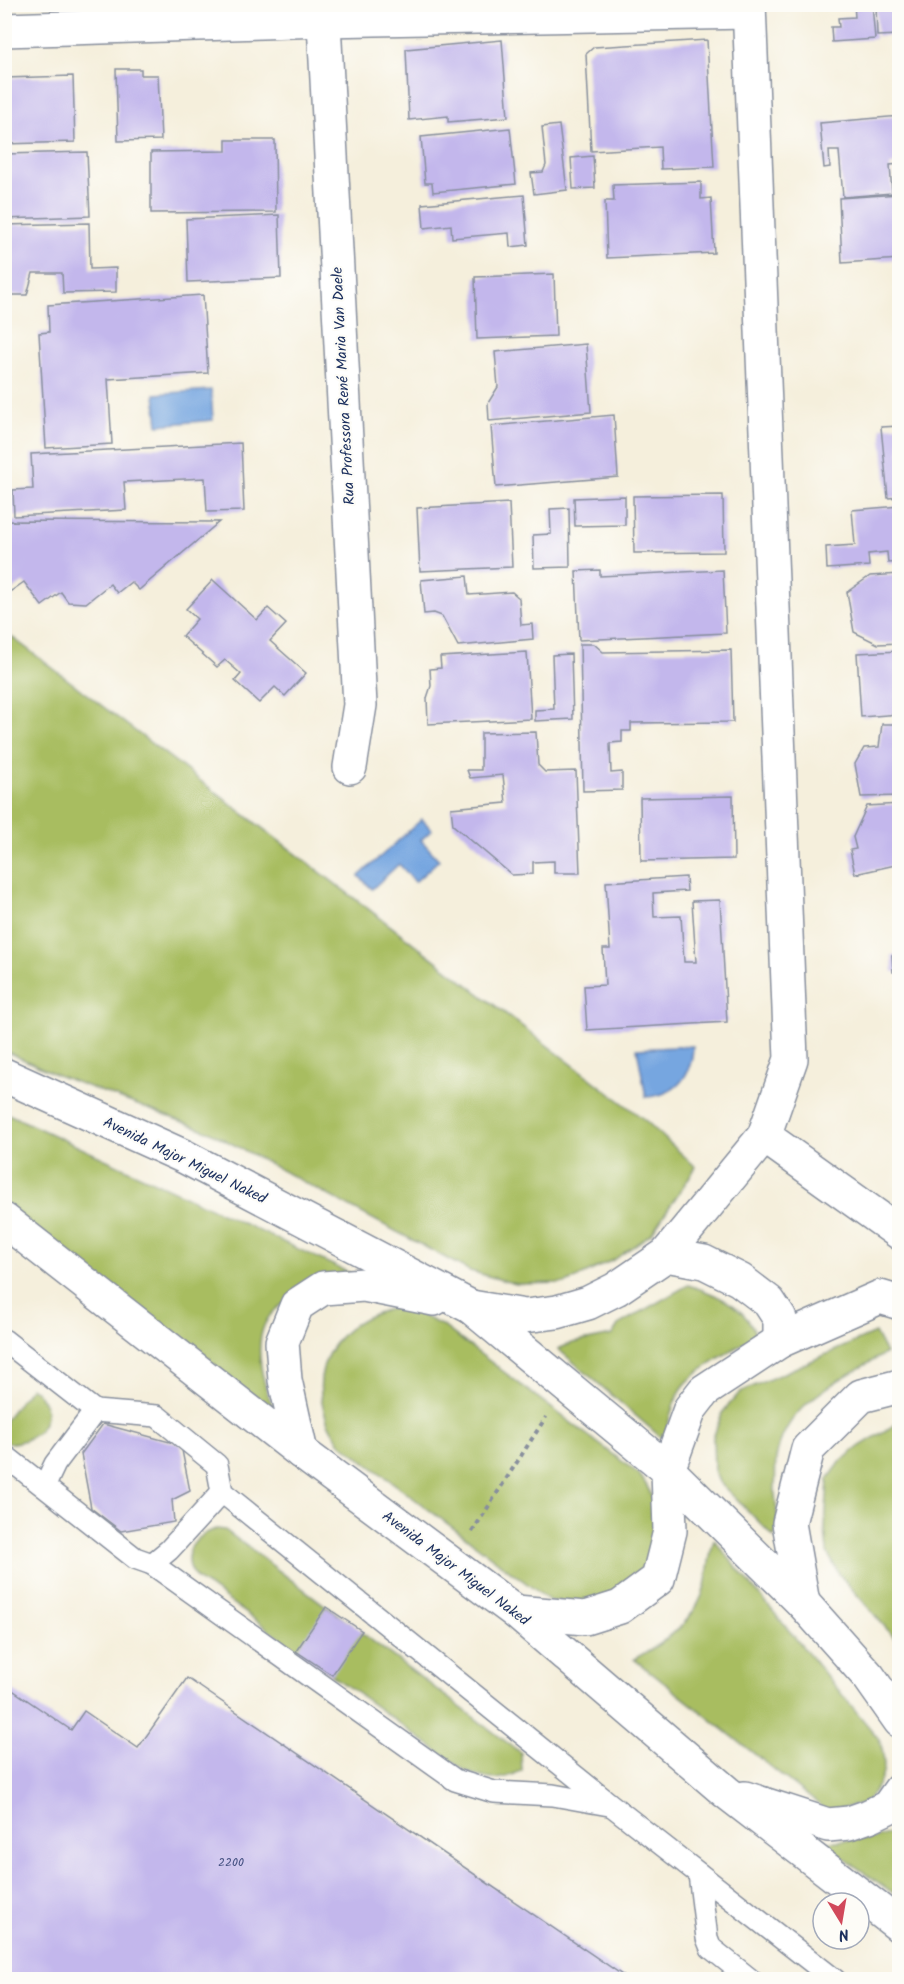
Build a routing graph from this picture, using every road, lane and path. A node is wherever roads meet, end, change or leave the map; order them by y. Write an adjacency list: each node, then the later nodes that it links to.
1 (749, 8): 2 (street); 6 (street)
2 (323, 12): 3 (street); 4 (street, Rua Professora René Maria Van Daele)
3 (4, 30)
4 (350, 767)
5 (4, 1075): 11 (street, Avenida Major Miguel Naked)
6 (764, 1136): 8 (street); 9 (street)
7 (4, 1220): 17 (street, Avenida Major Miguel Naked)
8 (900, 1233)
9 (666, 1255): 11 (street); 13 (street)
10 (900, 1303): 13 (street)
11 (471, 1307): 14 (street, Avenida Major Miguel Naked); 17 (street)
12 (4, 1340): 16 (lane)
13 (780, 1341): 19 (street)
14 (565, 1382): 19 (street, Avenida Major Miguel Naked); 22 (path)
15 (900, 1386): 24 (street)
16 (95, 1411): 20 (lane); 21 (lane)
17 (301, 1452): 22 (street, Avenida Major Miguel Naked)
18 (4, 1455): 20 (lane)
19 (668, 1470): 24 (street, Avenida Major Miguel Naked); 25 (street)
20 (45, 1485): 23 (lane)
21 (222, 1492): 23 (lane); 31 (lane)
22 (449, 1561): 25 (street, Avenida Major Miguel Naked)
23 (152, 1564): 31 (lane)
24 (803, 1603): 26 (street, Avenida Major Miguel Naked)
25 (516, 1612): 30 (street, Avenida Major Miguel Naked)
26 (869, 1677): 27 (lane); 28 (street, Avenida Major Miguel Naked)
27 (900, 1688)
28 (900, 1721)
29 (900, 1790): 30 (street)
30 (726, 1792): 33 (street, Avenida Major Miguel Naked)
31 (611, 1805): 32 (lane)
32 (699, 1874): 34 (lane); 35 (lane)
33 (900, 1926)
34 (751, 1980)
35 (835, 1980)

